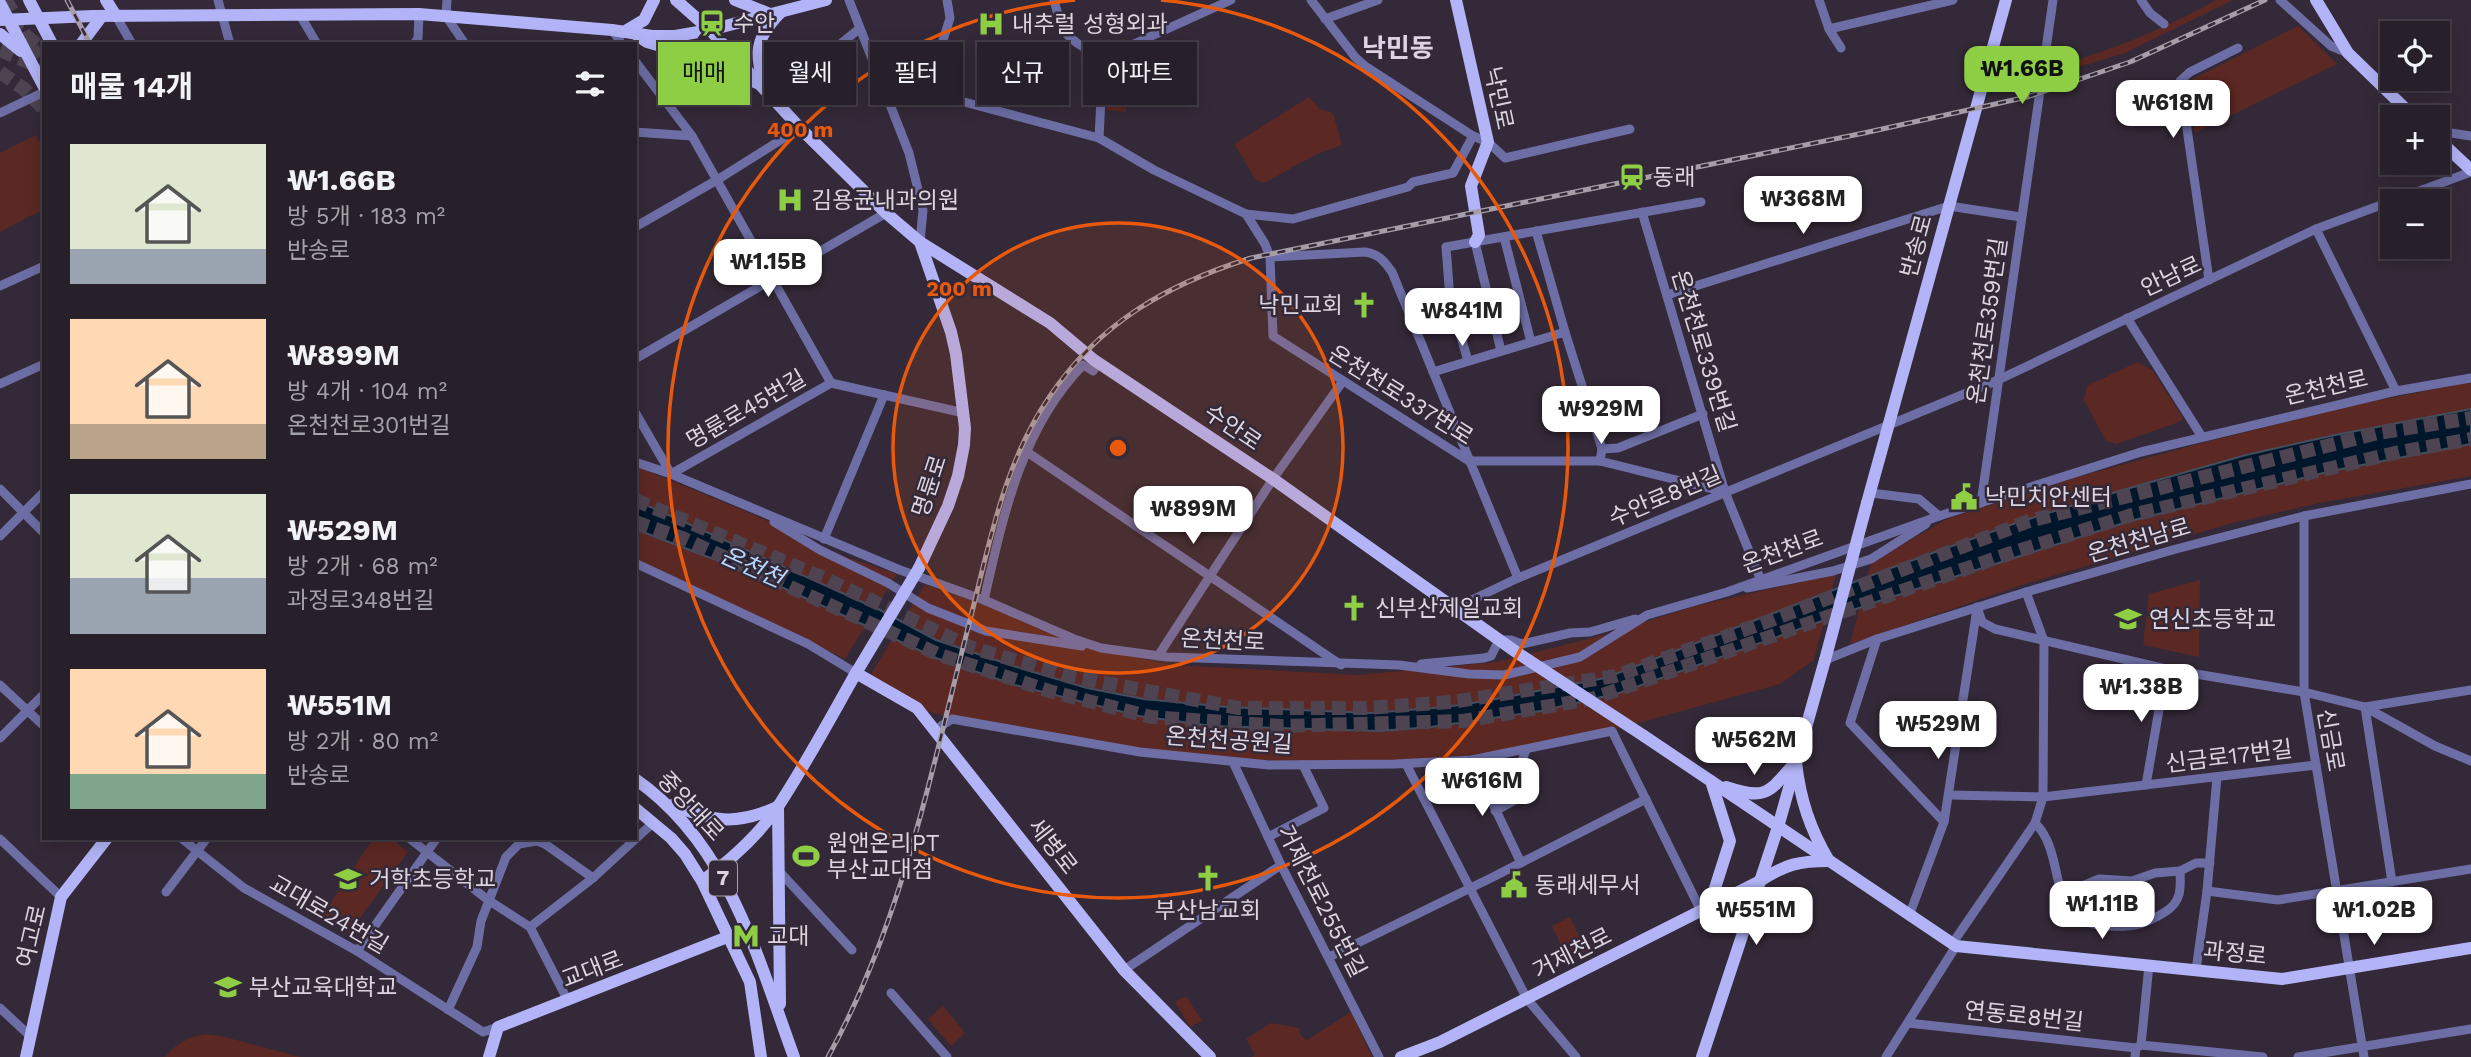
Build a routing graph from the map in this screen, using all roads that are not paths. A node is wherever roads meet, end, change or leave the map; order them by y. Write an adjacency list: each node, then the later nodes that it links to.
1 (15, 0): 23 (main road)
2 (29, 0): 30 (main road)
3 (218, 0): 27 (street)
4 (447, 0): 29 (street)
5 (654, 0): 38 (main road)
6 (676, 0): 36 (main road)
7 (735, 0): 25 (main road)
8 (826, 0): 25 (main road)
9 (849, 0): 34 (street)
10 (947, 0): 47 (street)
11 (1055, 0): 49 (street)
12 (1231, 0): 48 (street)
13 (1311, 0): 31 (street)
14 (1378, 0): 31 (street)
15 (1456, 0): 75 (main road, 낙민로)
16 (1819, 0): 35 (street)
17 (1953, 0): 35 (street)
18 (2006, 0): 80 (main road, 반송로)
19 (2053, 0): 84 (street)
20 (2141, 0): 33 (street)
21 (2280, 0): 52 (street)
22 (2316, 0): 52 (main road)
23 (1, 5): 32 (main road)
24 (108, 10): 27 (main road); 30 (main road); 40 (main road); 41 (street)
25 (776, 13): 36 (main road); 56 (main road)
26 (419, 14): 28 (main road); 29 (main road); 44 (street)
27 (223, 15): 28 (main road); 42 (street)
28 (300, 15): 43 (street)
29 (446, 16): 38 (main road); 45 (street)
30 (38, 18): 32 (main road); 39 (main road)
31 (1325, 19): 72 (street)
32 (4, 20): 54 (main road)
33 (2164, 24)
34 (859, 29): 46 (street); 53 (street)
35 (1829, 29): 50 (street)
36 (710, 30): 38 (main road); 58 (main road)
37 (0, 34): 54 (main road)
38 (623, 35): 60 (main road)
39 (51, 42)
40 (83, 42)
41 (131, 42)
42 (230, 42)
43 (316, 42)
44 (415, 42)
45 (464, 42)
46 (840, 42)
47 (942, 42)
48 (1138, 42)
49 (1083, 45)
50 (1841, 48)
51 (2238, 48): 94 (street)
52 (2348, 53): 65 (main road)
53 (870, 58)
54 (29, 59): 57 (main road)
55 (637, 64): 71 (street)
56 (764, 81)
57 (42, 84)
58 (764, 88)
59 (42, 89): 66 (street)
60 (764, 90)
61 (963, 101): 74 (street)
62 (779, 105): 67 (main road)
63 (889, 105): 89 (street)
64 (1101, 105): 74 (street)
65 (2402, 105)
66 (0, 113)
67 (800, 128): 78 (street); 82 (main road)
68 (1630, 129): 75 (street)
69 (637, 132): 71 (street)
70 (2450, 133): 73 (street)
71 (692, 136): 78 (street)
72 (1473, 136): 75 (street); 83 (street)
73 (2471, 136)
74 (1099, 138): 83 (street)
75 (1488, 142): 90 (main road, 낙민로)
76 (2450, 151): 77 (main road)
77 (2471, 171): 86 (street, 안남로)
78 (717, 180): 85 (street); 93 (street)
79 (1701, 202): 81 (street)
80 (1949, 206): 84 (street, 온천천로359번길); 96 (street); 116 (main road, 반송로)
81 (1642, 212): 87 (street); 96 (street, 온천천로339번길)
82 (886, 213): 89 (main road); 93 (street)
83 (1246, 214): 91 (street, 온천천로337번로)
84 (2021, 217): 107 (street, 온천천로359번길)
85 (637, 226)
86 (2316, 229): 94 (street, 안남로); 111 (street)
87 (1536, 231): 88 (street); 98 (street)
88 (1504, 237): 90 (street); 99 (street)
89 (920, 242): 103 (main road, 수안로); 113 (main road, 명륜로)
90 (1475, 242): 100 (street); 102 (street)
91 (1270, 257): 105 (street); 108 (street, 온천천로337번로)
92 (42, 267): 95 (street)
93 (773, 279): 101 (street); 109 (street)
94 (2208, 280): 97 (street, 안남로)
95 (0, 286)
96 (1667, 295): 114 (street, 온천천로339번길)
97 (2127, 318): 107 (street, 안남로); 117 (street)
98 (1565, 332): 99 (street); 118 (street)
99 (1531, 342): 100 (street)
100 (1501, 351): 102 (street)
101 (637, 358)
102 (1468, 361): 105 (street)
103 (1098, 363): 119 (street); 124 (main road, 수안로)
104 (42, 365): 110 (street)
105 (1433, 372): 120 (street)
106 (2471, 378): 111 (street, 온천천로)
107 (1998, 380): 116 (street, 안남로); 130 (street, 온천천로359번길)
108 (1343, 381): 120 (street, 온천천로337번로); 124 (street)
109 (831, 383): 112 (street, 명륜로45번길); 123 (street, 명륜로45번길)
110 (0, 384)
111 (2396, 391): 117 (street, 온천천로)
112 (884, 395): 113 (street, 명륜로45번길); 137 (street)
113 (964, 413): 157 (main road, 명륜로, bridge)
114 (1703, 414): 118 (street); 127 (street, 온천천로339번길)
115 (637, 415): 123 (street)
116 (1891, 424): 127 (street, 수안로8번길); 129 (main road, 반송로)
117 (2202, 437): 130 (street, 온천천로)
118 (1602, 449): 121 (street)
119 (1027, 452): 139 (street); 144 (street)
120 (1469, 461): 121 (street, 온천천로337번로); 140 (street)
121 (1600, 461): 127 (street, 온천천로337번로)
122 (637, 463): 123 (street, 온천천로)
123 (671, 474): 131 (street, 온천천로)
124 (1273, 480): 139 (street); 146 (main road, 수안로)
125 (2471, 484): 134 (street, 온천천남로)
126 (0, 489): 132 (street)
127 (1726, 492): 140 (street, 수안로8번길); 141 (street, 온천천로339번길)
128 (42, 494): 132 (street)
129 (1869, 498): 133 (street); 153 (main road, 반송로, bridge)
130 (1981, 503): 133 (street, 온천천로)
131 (745, 505): 137 (street, 온천천로); 151 (street, 온천천로)
132 (23, 513): 135 (street); 136 (street)
133 (1939, 516): 141 (street, 온천천로); 142 (street)
134 (2304, 516): 143 (street, 온천천남로); 160 (street, 신금로)
135 (42, 531)
136 (0, 536)
137 (824, 539): 144 (street, 온천천로)
138 (637, 565): 157 (street)
139 (1210, 576): 152 (street); 154 (street)
140 (1518, 578): 146 (street, 수안로8번길)
141 (1760, 578): 142 (street, 온천천로)
142 (1727, 592): 147 (street, 온천천로)
143 (2026, 592): 145 (street, 온천천남로); 150 (street)
144 (984, 600): 151 (street, 온천천로)
145 (1978, 607): 148 (street, 온천천남로); 150 (street); 179 (street)
146 (1455, 608): 149 (main road, 수안로)
147 (1647, 615): 149 (street); 155 (street, 온천천로)
148 (1877, 639): 153 (street, 온천천남로); 187 (street)
149 (1499, 640): 155 (street); 177 (main road, 수안로, bridge)
150 (2044, 641): 156 (street); 180 (street)
151 (1101, 648): 152 (street, 온천천로)
152 (1158, 656): 154 (street, 온천천로)
153 (1825, 660): 171 (main road)
154 (1341, 665): 155 (street, 온천천로)
155 (1399, 665)
156 (2166, 669): 160 (street); 178 (street, 신금로17번길)
157 (856, 673): 165 (main road, 세병로); 183 (main road, 명륜로)
158 (0, 685): 163 (street)
159 (2471, 690): 162 (street)
160 (2304, 692): 162 (street); 174 (street, 신금로)
161 (42, 696): 163 (street)
162 (2365, 707): 169 (street); 212 (street)
163 (27, 711): 164 (street); 166 (street)
164 (42, 724)
165 (937, 733): 170 (street, 온천천공원길); 231 (main road, 세병로)
166 (0, 738)
167 (1526, 750): 168 (street, 온천천공원길); 181 (street, 온천천공원길); 185 (street)
168 (1472, 760): 172 (street, 온천천공원길); 185 (street)
169 (2471, 761)
170 (1233, 762): 173 (street, 온천천공원길); 190 (street, 거제천로255번길)
171 (1796, 762): 177 (main road); 189 (main road); 201 (main road)
172 (1406, 764): 173 (street, 온천천공원길); 213 (street)
173 (1303, 765): 190 (street)
174 (2316, 765): 175 (street, 신금로17번길); 215 (street, 신금로)
175 (2217, 777): 178 (street, 신금로17번길); 203 (street)
176 (637, 781): 182 (main road, 중앙대로 / 7)
177 (1711, 781): 189 (main road, 과정로); 220 (main road)
178 (2146, 785): 180 (street, 신금로17번길)
179 (1949, 794): 180 (street, 신금로17번길); 187 (street)
180 (2043, 797): 188 (street)
181 (1646, 799): 202 (street); 220 (street)
182 (663, 802): 183 (main road); 205 (main road, 중앙대로 / 7)
183 (778, 806): 205 (main road, 명륜로); 207 (main road)
184 (637, 809): 186 (main road, 중앙대로 / 7)
185 (1495, 811): 202 (street)
186 (654, 822): 191 (street); 210 (main road, 중앙대로 / 7)
187 (1944, 822): 221 (street)
188 (2035, 824): 217 (street); 224 (street)
189 (1778, 827): 201 (main road, 과정로); 211 (main road)
190 (1268, 837): 204 (street, 거제천로255번길)
191 (637, 838)
192 (0, 839): 218 (street)
193 (105, 840): 218 (main road, 여고로)
194 (183, 840): 199 (street, 교대로24번길)
195 (205, 840): 199 (street)
196 (412, 840): 200 (street)
197 (436, 840): 200 (street)
198 (634, 840): 209 (street)
199 (197, 851): 216 (street); 227 (street, 교대로24번길)
200 (427, 852): 219 (street); 227 (street)
201 (1829, 861): 211 (main road, 거제천로); 221 (main road, 과정로)
202 (1521, 863): 213 (street)
203 (2210, 863): 208 (street); 214 (street)
204 (1281, 864): 228 (street, 거제천로255번길); 231 (street)
205 (718, 869): 210 (main road, 명륜로); 238 (main road, 중앙대로 / 7)
206 (2471, 869): 212 (street)
207 (779, 871): 226 (street); 238 (main road)
208 (2179, 871): 217 (street); 217 (street)
209 (593, 878): 219 (street); 222 (street)
210 (702, 881): 223 (main road, 중앙대로 / 7)
211 (1760, 881): 220 (main road, 거제천로); 254 (main road)
212 (2392, 882): 215 (street)
213 (1470, 888): 228 (street); 234 (street)
214 (2207, 891): 215 (street); 232 (street)
215 (2337, 891): 230 (street, 신금로)
216 (166, 892)
217 (2063, 894)
218 (61, 897): 242 (main road, 여고로)
219 (488, 900): 222 (street); 237 (street)
220 (1705, 909): 234 (main road, 거제천로)
221 (1909, 916): 224 (main road, 과정로)
222 (530, 927): 235 (street)
223 (730, 936): 235 (main road, 교대로); 245 (main road, 중앙대로 / 7)
224 (1954, 945): 229 (main road, 과정로); 239 (street)
225 (2471, 948): 230 (main road, 과정로)
226 (852, 950)
227 (357, 951): 237 (street, 교대로24번길)
228 (1329, 957): 251 (street, 거제천로255번길)
229 (2148, 965): 232 (main road, 과정로); 243 (street)
230 (2350, 968): 232 (main road, 과정로); 244 (street, 신금로)
231 (1124, 970): 250 (main road, 세병로)
232 (2196, 970)
233 (891, 993): 249 (street)
234 (1527, 999): 252 (main road, 거제천로); 253 (street)
235 (568, 1001): 240 (main road, 교대로)
236 (0, 1009): 242 (street)
237 (448, 1010): 240 (street, 교대로24번길)
238 (780, 1015): 248 (main road, 중앙대로 / 7)
239 (1908, 1023): 243 (street, 연동로8번길); 255 (street)
240 (498, 1027): 247 (main road)
241 (2471, 1029): 244 (street)
242 (30, 1036): 246 (main road, 여고로)
243 (2137, 1050): 256 (street, 연동로8번길)
244 (2363, 1052): 257 (street)
245 (762, 1055)
246 (26, 1057)
247 (489, 1057)
248 (794, 1057)
249 (947, 1057)
250 (1210, 1057)
251 (1379, 1057)
252 (1401, 1057)
253 (1576, 1057)
254 (1702, 1057)
255 (1886, 1057)
256 (2263, 1057)
257 (2298, 1057)

